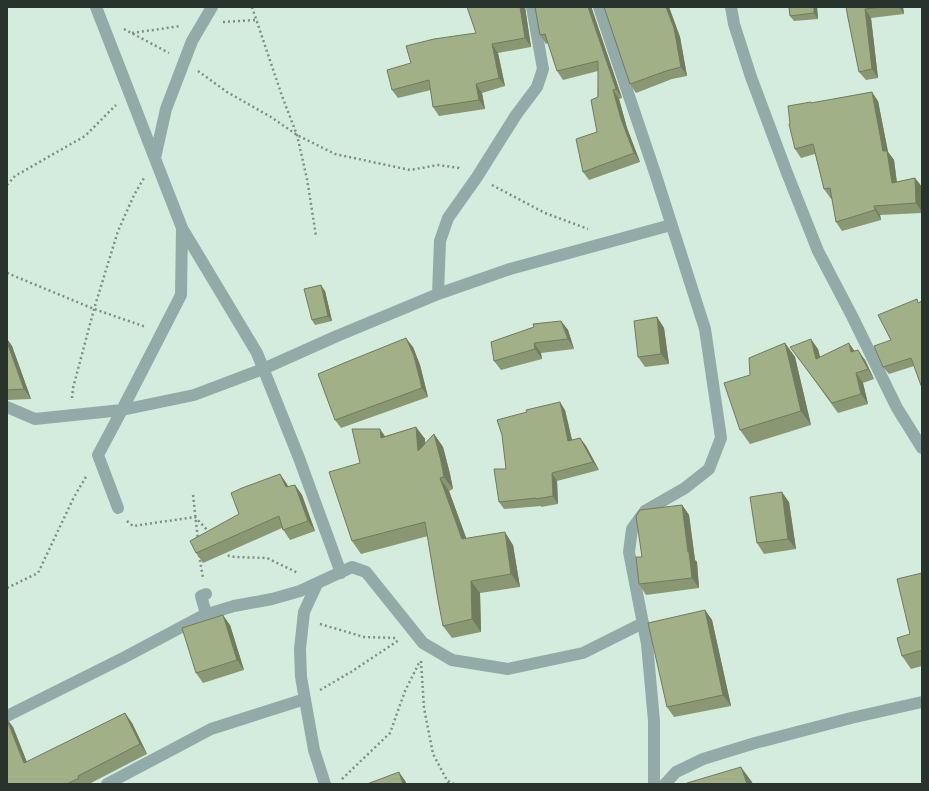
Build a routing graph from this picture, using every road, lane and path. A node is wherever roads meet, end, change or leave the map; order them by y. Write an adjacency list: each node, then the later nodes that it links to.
1 (212, 7): 8 (street)
2 (252, 7): 7 (path)
3 (532, 7): 14 (street)
4 (599, 7): 16 (street)
5 (730, 7): 28 (street)
6 (97, 11): 9 (path); 11 (street)
7 (256, 20): 8 (path); 12 (path)
8 (202, 23): 9 (path); 10 (street)
9 (132, 33): 10 (path)
10 (184, 61): 12 (path); 13 (street)
11 (129, 92): 13 (street); 15 (path)
12 (297, 135): 14 (path); 19 (path)
13 (155, 158): 17 (street); 22 (path)
14 (477, 177): 18 (path); 21 (street)
15 (7, 185)
16 (671, 225): 21 (street); 44 (street)
17 (182, 228): 23 (street); 24 (street)
18 (589, 229)
19 (316, 236)
20 (7, 273): 22 (path)
21 (438, 294): 24 (street)
22 (94, 309): 23 (path); 27 (path)
23 (161, 333): 26 (street)
24 (263, 369): 26 (street); 38 (street)
25 (7, 407): 27 (street)
26 (122, 410): 27 (street); 29 (street)
27 (70, 416)
28 (922, 448)
29 (98, 455): 31 (street); 40 (path)
30 (193, 495): 32 (path)
31 (118, 508)
32 (195, 517): 33 (path); 34 (path); 35 (path)
33 (132, 526)
34 (211, 534)
35 (198, 544)
36 (221, 546): 39 (path)
37 (199, 551): 41 (path)
38 (341, 573): 39 (street); 44 (street)
39 (317, 584): 42 (street); 43 (street)
40 (7, 588)
41 (206, 594): 42 (street)
42 (204, 615): 47 (street)
43 (303, 618): 45 (street); 45 (path)
44 (643, 623): 48 (street)
45 (305, 699): 50 (street); 51 (street)
46 (922, 702): 55 (street)
47 (7, 716)
48 (654, 780): 54 (street)
49 (448, 782): 52 (path); 53 (path)
50 (107, 784)
51 (324, 784)
52 (339, 784)
53 (454, 784)
54 (644, 784)
55 (665, 784)

